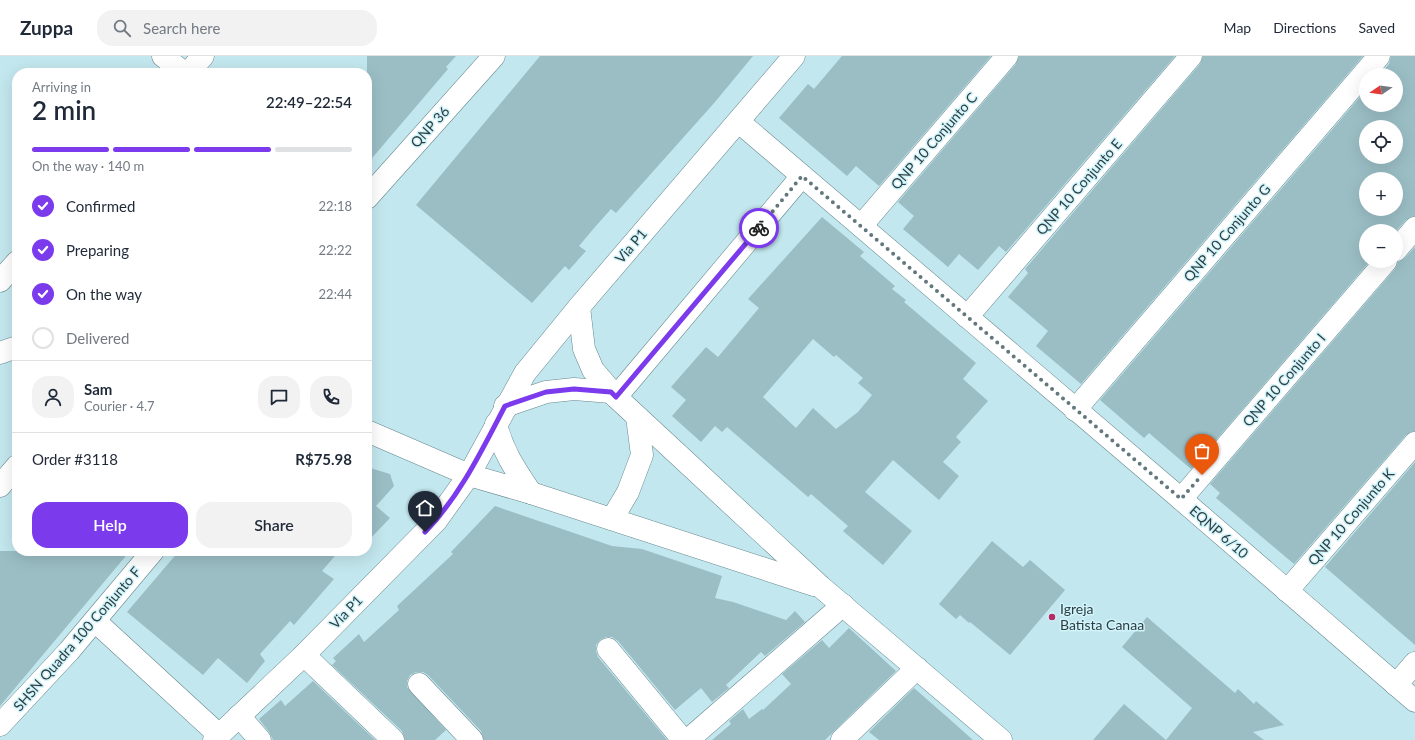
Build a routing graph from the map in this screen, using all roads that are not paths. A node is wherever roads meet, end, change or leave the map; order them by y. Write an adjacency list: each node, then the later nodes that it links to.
1 (163, 56): 8 (street)
2 (203, 56): 9 (street)
3 (494, 56): 12 (street, QNP 36)
4 (794, 56): 10 (street, Via P1)
5 (1007, 56): 13 (street, QNP 10 Conjunto C)
6 (1191, 56): 20 (street, QNP 10 Conjunto E)
7 (1379, 56): 24 (street, QNP 10 Conjunto G)
8 (178, 68)
9 (192, 68)
10 (739, 122): 11 (street, EQNP 6/10); 19 (street, Via P1)
11 (802, 176): 13 (street, EQNP 6/10); 23 (street)
12 (372, 192)
13 (861, 226): 20 (street, EQNP 6/10)
14 (1415, 228): 15 (street)
15 (1403, 242)
16 (12, 268): 18 (street)
17 (1380, 268): 33 (street, QNP 10 Conjunto I)
18 (0, 281)
19 (579, 307): 23 (street); 25 (street, Via P1)
20 (967, 317): 24 (street, EQNP 6/10)
21 (12, 349): 22 (street)
22 (0, 353)
23 (614, 395): 25 (street); 26 (street)
24 (1075, 410): 33 (street, EQNP 6/10)
25 (501, 415): 30 (street, Via P1); 32 (street)
26 (637, 417): 34 (street); 36 (street)
27 (372, 433): 30 (street)
28 (1415, 443): 37 (street, QNP 10 Conjunto K)
29 (12, 472): 31 (street)
30 (469, 475): 32 (street); 41 (street, Via P1)
31 (0, 486)
32 (531, 493): 34 (street)
33 (1181, 499): 37 (street, EQNP 6/10)
34 (612, 519): 36 (street)
35 (149, 556): 39 (street, SHSN Quadra 100 Conjunto F)
36 (821, 587): 38 (street)
37 (1287, 591): 45 (street, EQNP 6/10)
38 (843, 605): 43 (street); 54 (street)
39 (95, 621): 48 (street, SHSN Quadra 100 Conjunto F); 49 (street)
40 (608, 649): 53 (street)
41 (304, 655): 47 (street, Via P1); 51 (street)
42 (1415, 663): 45 (street)
43 (917, 668): 55 (street); 56 (street)
44 (419, 684): 52 (street)
45 (1396, 685): 46 (street, EQNP 6/10)
46 (1415, 702)
47 (239, 716): 49 (street, Via P1); 50 (street)
48 (0, 725)
49 (216, 738)
50 (260, 740)
51 (393, 740)
52 (472, 740)
53 (683, 740)
54 (688, 740)
55 (842, 740)
56 (1001, 740)

